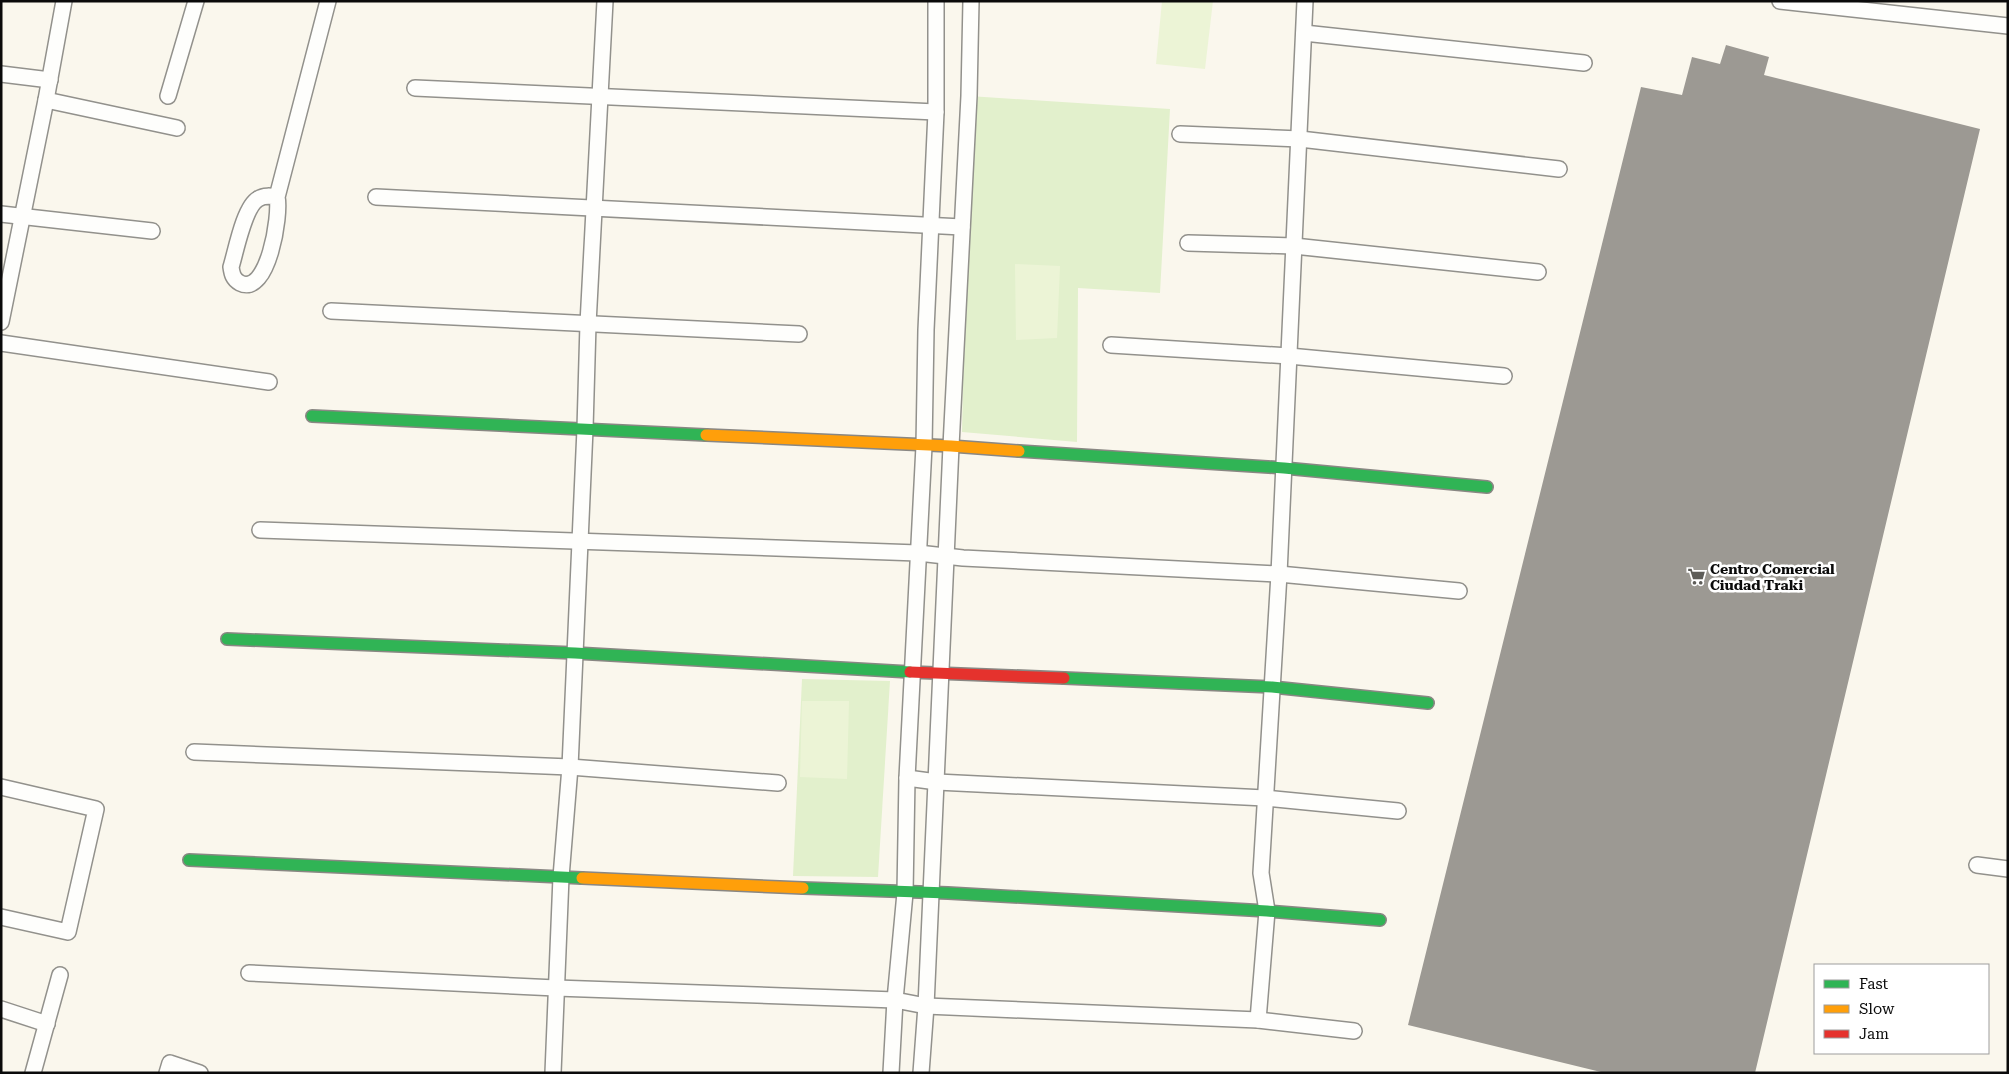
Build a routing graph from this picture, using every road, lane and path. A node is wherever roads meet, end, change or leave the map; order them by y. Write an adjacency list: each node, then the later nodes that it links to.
1 (64, 1): 13 (street)
2 (196, 1): 16 (street)
3 (328, 1): 23 (street)
4 (605, 1): 15 (street)
5 (935, 1): 18 (street)
6 (971, 1): 29 (street)
7 (1305, 1): 10 (street)
8 (1780, 1): 9 (street)
9 (2008, 26)
10 (1304, 33): 11 (street); 21 (street)
11 (1584, 64)
12 (1, 74): 13 (street)
13 (50, 80): 17 (street)
14 (415, 88): 15 (street)
15 (600, 95): 18 (street); 25 (street)
16 (168, 96)
17 (46, 100): 19 (street); 27 (street)
18 (936, 112): 28 (street)
19 (178, 128)
20 (1180, 134): 21 (street)
21 (1300, 139): 22 (street); 32 (street)
22 (1559, 169)
23 (277, 197): 23 (street)
24 (376, 197): 25 (street)
25 (595, 209): 28 (street); 36 (street)
26 (1, 214): 27 (street)
27 (21, 216): 30 (street); 35 (street)
28 (930, 224): 29 (street); 45 (street)
29 (962, 226): 46 (street)
30 (152, 231)
31 (1188, 243): 32 (street)
32 (1294, 246): 33 (street); 40 (street)
33 (1538, 272)
34 (331, 311): 36 (street)
35 (1, 322)
36 (588, 324): 37 (street); 44 (street)
37 (799, 334)
38 (1, 343): 42 (street)
39 (1111, 345): 40 (street)
40 (1289, 356): 41 (street); 47 (street)
41 (1504, 376)
42 (269, 382)
43 (312, 416): 44 (street)
44 (585, 429): 45 (street); 50 (street)
45 (924, 446): 46 (street); 51 (street)
46 (950, 446): 47 (street); 52 (street)
47 (1284, 468): 48 (street); 53 (street)
48 (1487, 487)
49 (260, 530): 50 (street)
50 (579, 542): 51 (street); 56 (street)
51 (918, 553): 52 (street); 57 (street)
52 (946, 557): 53 (street); 58 (street)
53 (1279, 574): 54 (street); 59 (street)
54 (1458, 591)
55 (227, 639): 56 (street)
56 (575, 653): 57 (street); 62 (street)
57 (912, 672): 58 (street); 63 (street)
58 (941, 672): 59 (street); 64 (street)
59 (1272, 688): 60 (street); 67 (street)
60 (1428, 702)
61 (194, 752): 62 (street)
62 (570, 767): 65 (street); 72 (street)
63 (907, 778): 64 (street); 74 (street)
64 (937, 782): 67 (street); 73 (street)
65 (778, 783)
66 (1, 787): 76 (street)
67 (1265, 798): 68 (street); 75 (street)
68 (1398, 811)
69 (189, 860): 72 (street)
70 (1977, 866): 71 (street)
71 (2008, 869)
72 (561, 877): 74 (street); 80 (street)
73 (930, 892): 74 (street); 75 (street); 82 (street)
74 (905, 893): 81 (street)
75 (1266, 911): 77 (street); 84 (street)
76 (1, 917)
77 (1380, 920)
78 (249, 973): 80 (street)
79 (60, 975): 85 (street)
80 (556, 988): 81 (street); 90 (street)
81 (895, 1000): 82 (street); 91 (street)
82 (926, 1006): 84 (street); 92 (street)
83 (1, 1009): 85 (street)
84 (1258, 1020): 86 (street)
85 (46, 1024): 87 (street)
86 (1354, 1031)
87 (33, 1073)
88 (167, 1073): 89 (street)
89 (200, 1073)
90 (553, 1073)
91 (891, 1073)
92 (921, 1073)

